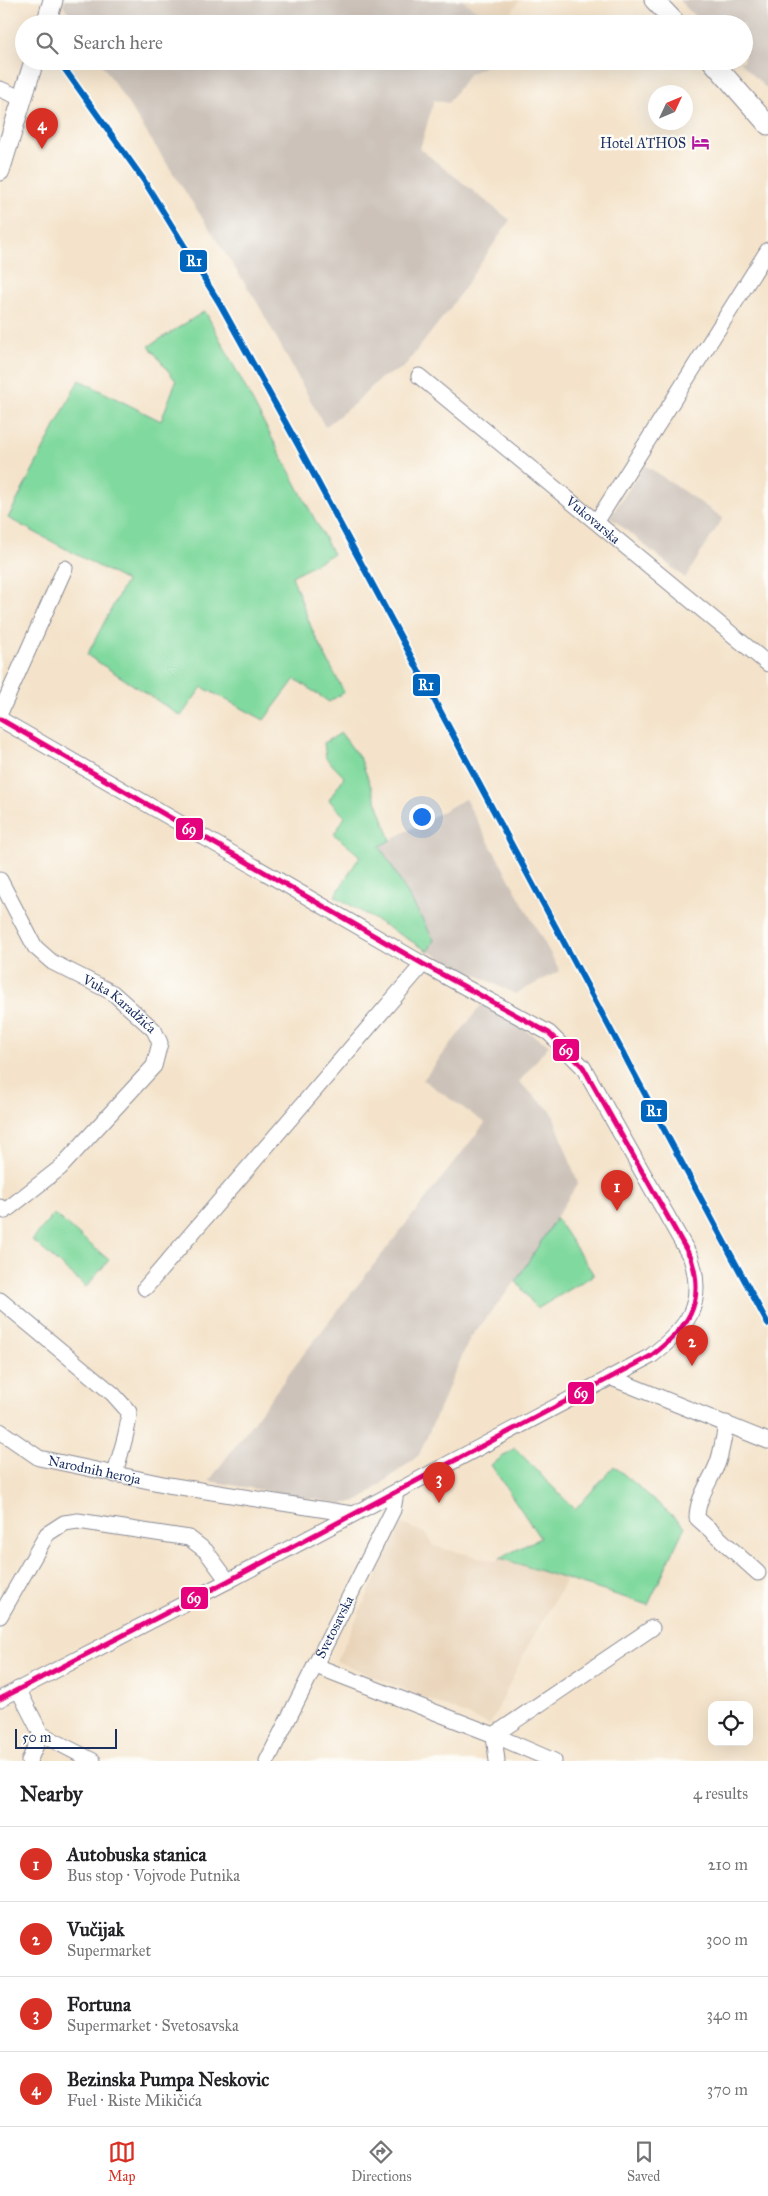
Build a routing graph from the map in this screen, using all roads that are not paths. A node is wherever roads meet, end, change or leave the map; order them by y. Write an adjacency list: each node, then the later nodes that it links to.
1 (54, 0): 3 (main road)
2 (654, 0): 4 (main road)
3 (49, 15)
4 (668, 15)
5 (31, 70): 8 (main road)
6 (720, 70): 9 (main road)
7 (0, 89): 8 (street)
8 (21, 98): 10 (main road)
9 (768, 125)
10 (0, 171)
11 (768, 250): 13 (street)
12 (419, 376): 13 (street, Vukovarska)
13 (597, 521): 15 (street, Vukovarska)
14 (65, 568): 16 (street)
15 (768, 664)
16 (0, 713)
17 (0, 718): 19 (street)
18 (0, 880): 20 (street, Vuka Karadžića)
19 (423, 964): 21 (street); 23 (street)
20 (2, 1211)
21 (145, 1288)
22 (0, 1300): 27 (street)
23 (612, 1378): 24 (street); 28 (street)
24 (726, 1423): 26 (street); 30 (street)
25 (0, 1431): 27 (street, Narodnih heroja)
26 (768, 1441)
27 (115, 1475): 29 (street, Narodnih heroja)
28 (396, 1492): 29 (street); 34 (street, Svetosavska)
29 (352, 1514): 31 (street)
30 (758, 1573)
31 (228, 1581): 32 (street); 35 (street)
32 (0, 1616)
33 (652, 1628): 38 (street)
34 (316, 1666): 38 (street); 41 (street, Svetosavska)
35 (18, 1689): 36 (street); 37 (street)
36 (0, 1699)
37 (41, 1734): 39 (street); 40 (street)
38 (494, 1735): 42 (street); 43 (street)
39 (29, 1761)
40 (93, 1761)
41 (267, 1761)
42 (498, 1761)
43 (554, 1761)

